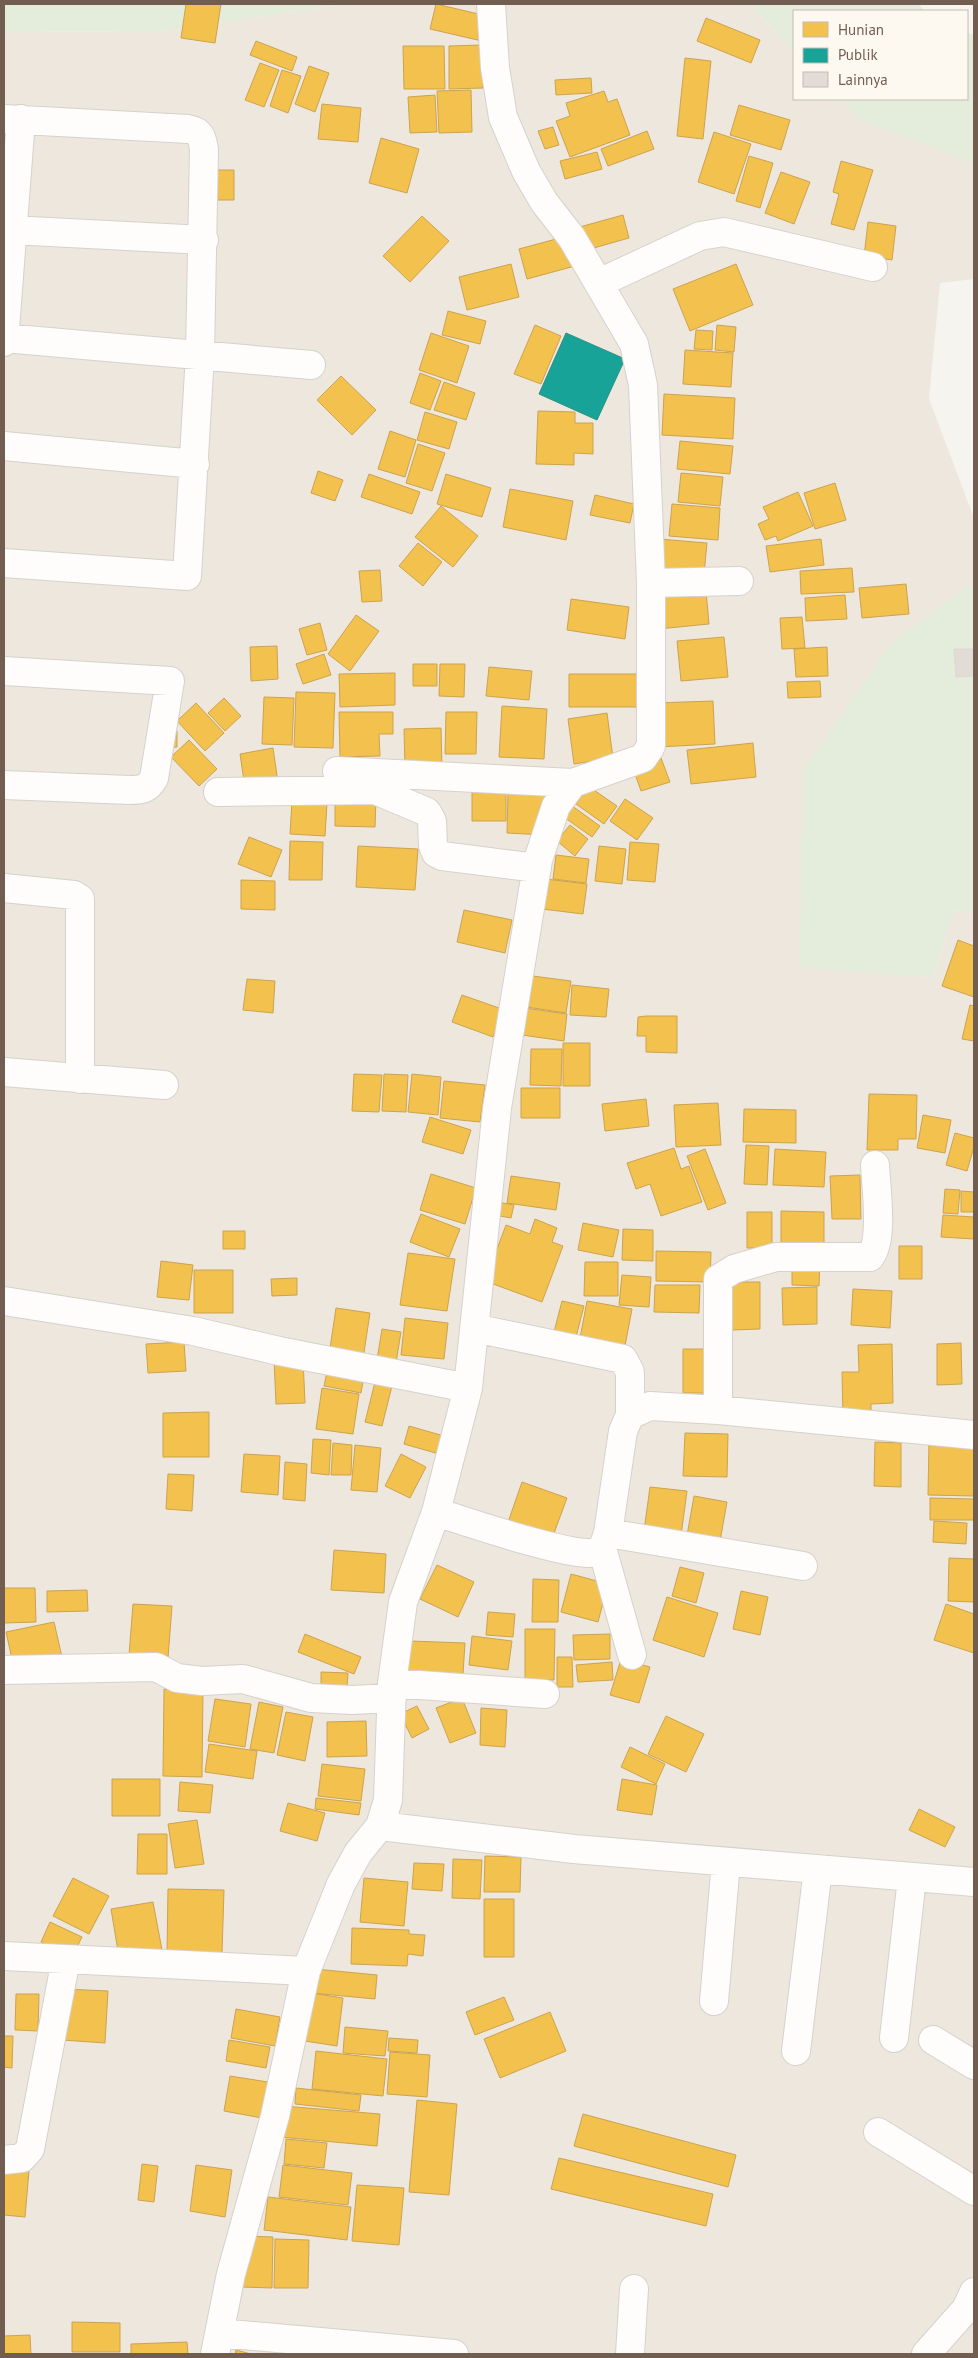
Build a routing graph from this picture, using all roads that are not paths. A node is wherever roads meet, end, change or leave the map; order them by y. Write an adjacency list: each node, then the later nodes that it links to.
1 (491, 4): 6 (street)
2 (12, 119): 3 (street); 4 (street)
3 (11, 230): 4 (street); 7 (street)
4 (204, 240): 9 (street)
5 (873, 268): 6 (street)
6 (599, 283): 15 (street)
7 (4, 338): 8 (street); 9 (street)
8 (4, 342)
9 (200, 354): 10 (street); 12 (street)
10 (311, 365)
11 (4, 446): 12 (street)
12 (195, 464): 13 (street)
13 (4, 563)
14 (739, 581): 15 (street)
15 (651, 583): 18 (street)
16 (4, 671): 19 (street)
17 (337, 771): 18 (street)
18 (573, 783): 21 (street)
19 (4, 785)
20 (218, 792): 21 (street)
21 (537, 868): 28 (street)
22 (4, 888): 24 (street)
23 (4, 1072): 24 (street)
24 (80, 1079): 25 (street)
25 (164, 1085)
26 (875, 1165): 30 (street)
27 (4, 1301): 29 (street)
28 (474, 1328): 29 (street); 31 (street)
29 (468, 1388): 33 (street)
30 (718, 1410): 31 (street); 32 (street)
31 (630, 1414): 34 (street)
32 (974, 1435)
33 (436, 1512): 34 (street); 38 (street)
34 (605, 1541): 35 (street); 36 (street)
35 (804, 1566)
36 (632, 1655)
37 (4, 1670): 38 (street)
38 (392, 1690): 39 (street); 40 (street)
39 (545, 1694)
40 (380, 1826): 41 (street); 47 (street)
41 (726, 1862): 42 (street); 48 (street)
42 (818, 1869): 43 (street); 51 (street)
43 (912, 1878): 44 (street); 49 (street)
44 (974, 1882)
45 (4, 1956): 46 (street)
46 (66, 1959): 47 (street); 54 (street)
47 (306, 1970): 58 (street)
48 (714, 2001)
49 (894, 2038)
50 (933, 2040): 52 (street)
51 (796, 2051)
52 (974, 2065)
53 (878, 2132): 55 (street)
54 (4, 2160)
55 (974, 2191)
56 (634, 2289): 60 (street)
57 (974, 2292): 61 (street)
58 (218, 2344): 59 (street)
59 (454, 2354)
60 (630, 2354)
61 (926, 2354)

